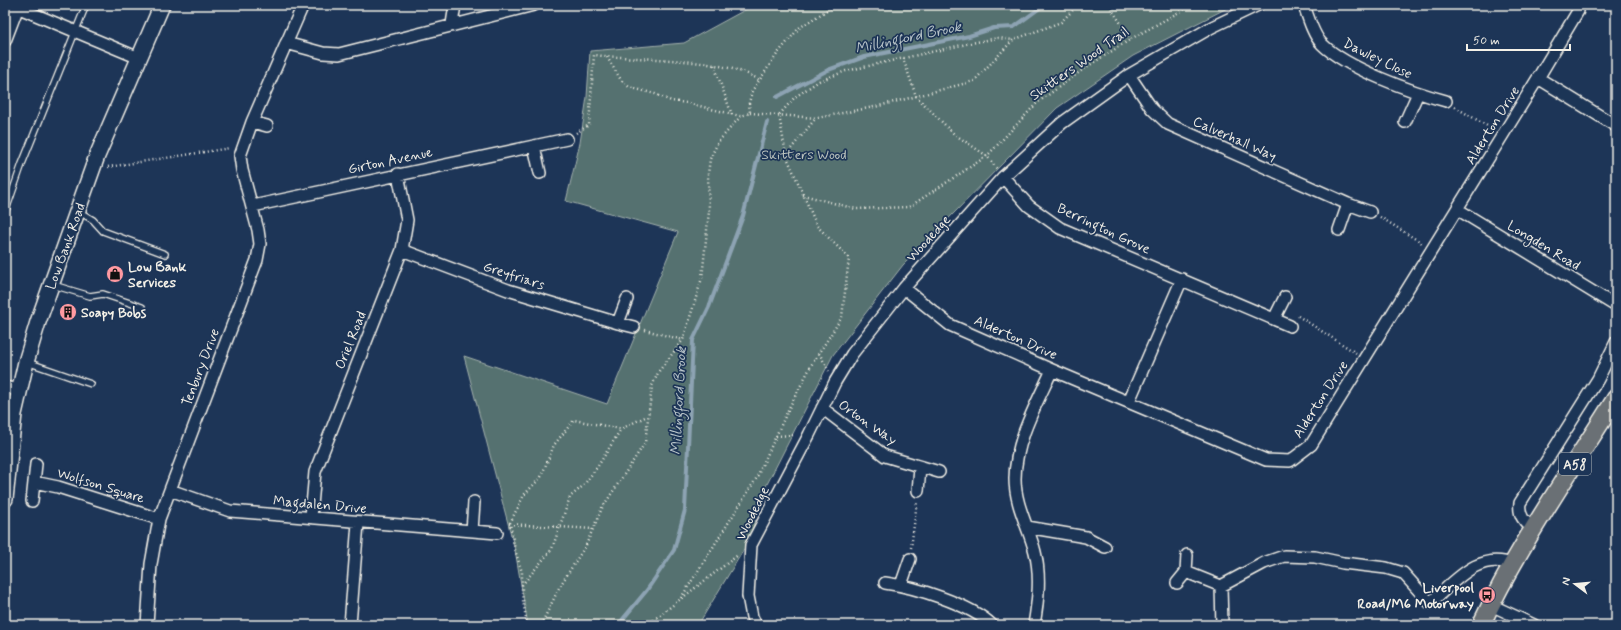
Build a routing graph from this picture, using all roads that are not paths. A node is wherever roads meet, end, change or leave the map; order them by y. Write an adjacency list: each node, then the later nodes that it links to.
1 (86, 5): 11 (lane)
2 (162, 5): 14 (street, Low Bank Road)
3 (303, 5): 13 (street, Tenbury Drive)
4 (455, 5): 10 (street)
5 (534, 5): 10 (street)
6 (1258, 5): 15 (street, Woodedge)
7 (1304, 5): 17 (street, Dawley Close)
8 (1578, 5): 16 (street, Alderton Drive)
9 (15, 6): 11 (street); 12 (street)
10 (452, 24): 13 (street)
11 (75, 31): 14 (street); 33 (lane)
12 (5, 41)
13 (286, 43): 19 (street, Tenbury Drive)
14 (139, 58): 31 (street, Low Bank Road)
15 (1129, 75): 27 (street, Woodedge); 28 (street, Calverhall Way)
16 (1538, 78): 22 (street); 30 (street, Alderton Drive)
17 (1418, 94): 18 (street, Dawley Close); 20 (street, Dawley Close)
18 (1446, 101)
19 (252, 122): 21 (street); 29 (street, Tenbury Drive)
20 (1405, 122)
21 (266, 126)
22 (1616, 126)
23 (567, 139): 24 (street, Girton Avenue)
24 (534, 146): 25 (street); 26 (street, Girton Avenue)
25 (540, 173)
26 (398, 174): 29 (street, Girton Avenue); 35 (street, Oriel Road)
27 (1003, 177): 37 (street, Berrington Grove); 39 (street, Woodedge)
28 (1348, 204): 32 (street, Calverhall Way); 34 (street)
29 (253, 206): 60 (street, Tenbury Drive)
30 (1457, 209): 42 (street, Longden Road); 54 (street, Alderton Drive)
31 (78, 211): 36 (lane); 38 (street, Low Bank Road)
32 (1370, 212)
33 (5, 213)
34 (1339, 230)
35 (402, 250): 45 (street, Greyfriars); 65 (street, Oriel Road)
36 (165, 254)
37 (1182, 279): 44 (street, Berrington Grove); 54 (street)
38 (52, 284): 43 (lane); 49 (street, Low Bank Road)
39 (904, 288): 50 (street, Alderton Drive); 55 (street, Woodedge)
40 (1285, 297): 44 (street)
41 (627, 299): 45 (street)
42 (1616, 306)
43 (142, 307)
44 (1274, 319): 46 (street, Berrington Grove)
45 (618, 323): 47 (street, Greyfriars)
46 (1290, 326)
47 (634, 328)
48 (1616, 342): 69 (street)
49 (26, 362): 51 (lane); 52 (street, Low Bank Road)
50 (1052, 370): 54 (street, Alderton Drive); 68 (street)
51 (91, 384)
52 (12, 388): 62 (street, Low Bank Road)
53 (1616, 398): 69 (main road, A58)
54 (1129, 401)
55 (822, 408): 57 (street, Orton Way); 84 (street, Woodedge)
56 (36, 464): 59 (street, Wolfson Square)
57 (920, 468): 58 (street, Orton Way); 61 (street)
58 (939, 472)
59 (34, 482): 63 (street, Wolfson Square); 66 (street, Wolfson Square)
60 (170, 490): 65 (street, Magdalen Drive); 66 (street, Tenbury Drive)
61 (918, 491)
62 (5, 498)
63 (32, 501)
64 (474, 502): 70 (street)
65 (311, 517): 67 (street, Magdalen Drive)
66 (159, 519): 82 (street, Tenbury Drive)
67 (358, 523): 70 (street, Magdalen Drive); 83 (street)
68 (1027, 527): 72 (street); 86 (street)
69 (1534, 530): 75 (main road, A58)
70 (472, 531): 71 (street, Magdalen Drive)
71 (498, 533)
72 (1105, 547)
73 (1187, 555): 76 (street)
74 (910, 559): 79 (street)
75 (1514, 565): 80 (street); 81 (main road, A58)
76 (1186, 572): 78 (street); 80 (street)
77 (885, 583): 79 (street)
78 (1177, 583)
79 (901, 585): 85 (street)
80 (1222, 586): 87 (street)
81 (1491, 605): 88 (main road, A58); 89 (street)
82 (147, 625)
83 (350, 625)
84 (756, 625)
85 (992, 625)
86 (1034, 625)
87 (1222, 625)
88 (1482, 625)
89 (1534, 625)

